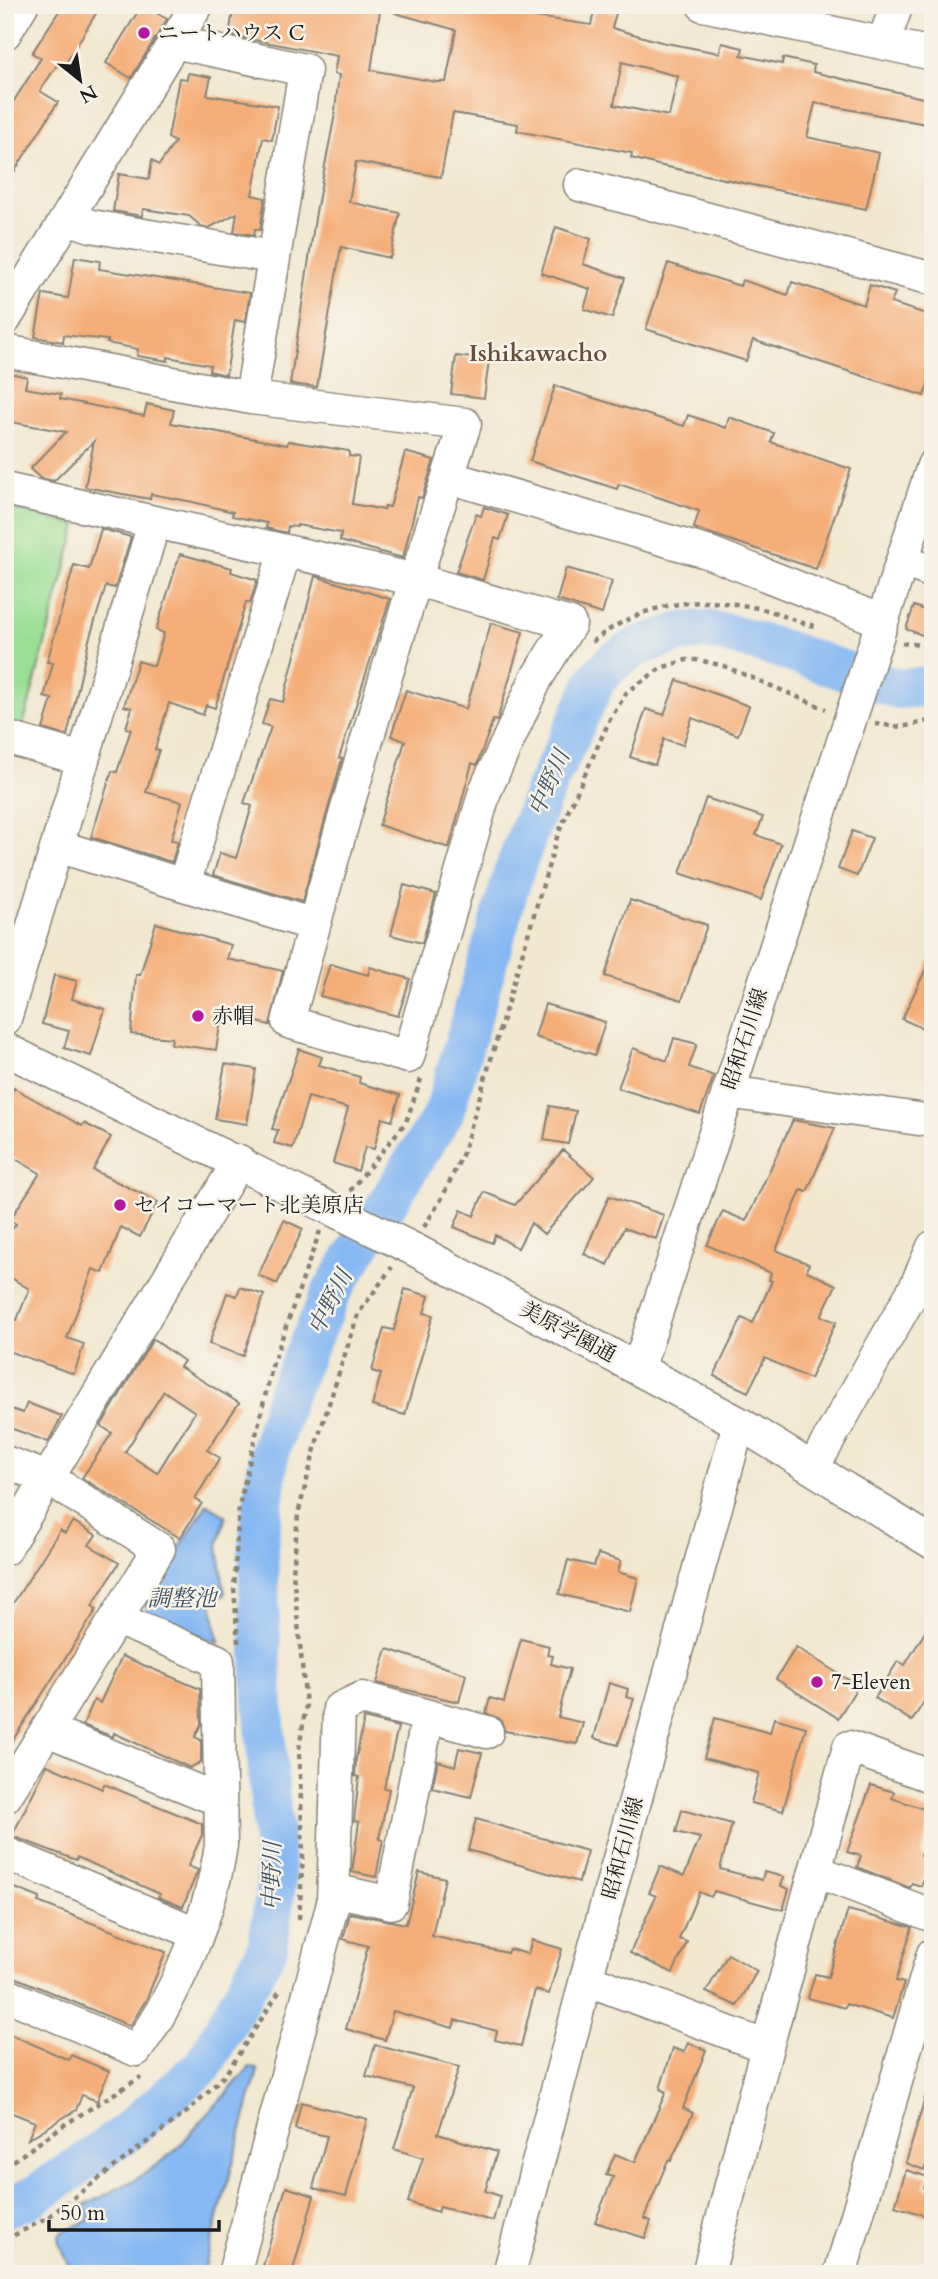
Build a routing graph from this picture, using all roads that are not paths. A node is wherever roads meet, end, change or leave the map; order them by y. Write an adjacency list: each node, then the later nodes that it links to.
1 (22, 5): 5 (street)
2 (197, 5): 6 (street)
3 (704, 5): 7 (street)
4 (897, 5): 7 (street)
5 (5, 33)
6 (174, 42): 10 (street); 11 (street)
7 (883, 43): 8 (street)
8 (933, 54)
9 (580, 186): 12 (street)
10 (67, 218): 11 (street); 13 (street)
11 (273, 257): 15 (street)
12 (933, 279)
13 (5, 319)
14 (5, 351): 15 (street)
15 (251, 398): 17 (street)
16 (933, 466): 21 (street)
17 (448, 477): 23 (street); 24 (street)
18 (5, 489): 19 (street)
19 (154, 523): 20 (street); 26 (street)
20 (285, 551): 23 (street); 28 (street)
21 (903, 561): 22 (street); 24 (street)
22 (933, 572)
23 (417, 580): 29 (street); 29 (street)
24 (878, 633): 32 (street, 昭和石川線)
25 (5, 737): 26 (street)
26 (82, 759): 27 (street)
27 (57, 846): 28 (street); 30 (street)
28 (184, 885): 29 (street)
29 (314, 925)
30 (5, 1019)
31 (5, 1049): 34 (street)
32 (728, 1092): 33 (street); 36 (street, 昭和石川線)
33 (933, 1121)
34 (239, 1161): 36 (street, 美原学園通); 40 (street)
35 (933, 1247): 38 (street)
36 (638, 1369): 37 (street, 美原学園通)
37 (739, 1423): 41 (street, 美原学園通); 56 (street, 昭和石川線)
38 (822, 1452)
39 (5, 1462): 40 (street)
40 (48, 1478): 42 (street); 43 (street)
41 (933, 1543)
42 (5, 1549)
43 (117, 1619): 45 (street); 49 (street)
44 (428, 1716): 46 (street); 52 (street); 52 (street)
45 (47, 1730): 48 (street); 49 (street)
46 (486, 1732)
47 (933, 1777): 51 (street)
48 (5, 1797)
49 (219, 1800): 54 (street)
50 (5, 1853): 54 (street)
51 (816, 1871): 53 (street); 58 (street)
52 (334, 1889): 59 (street)
53 (933, 1916)
54 (196, 1933): 57 (street)
55 (933, 1954): 62 (street)
56 (586, 1979): 58 (street); 60 (street, 昭和石川線)
57 (5, 1994)
58 (767, 2047): 61 (street)
59 (234, 2274)
60 (509, 2274)
61 (708, 2274)
62 (840, 2274)

